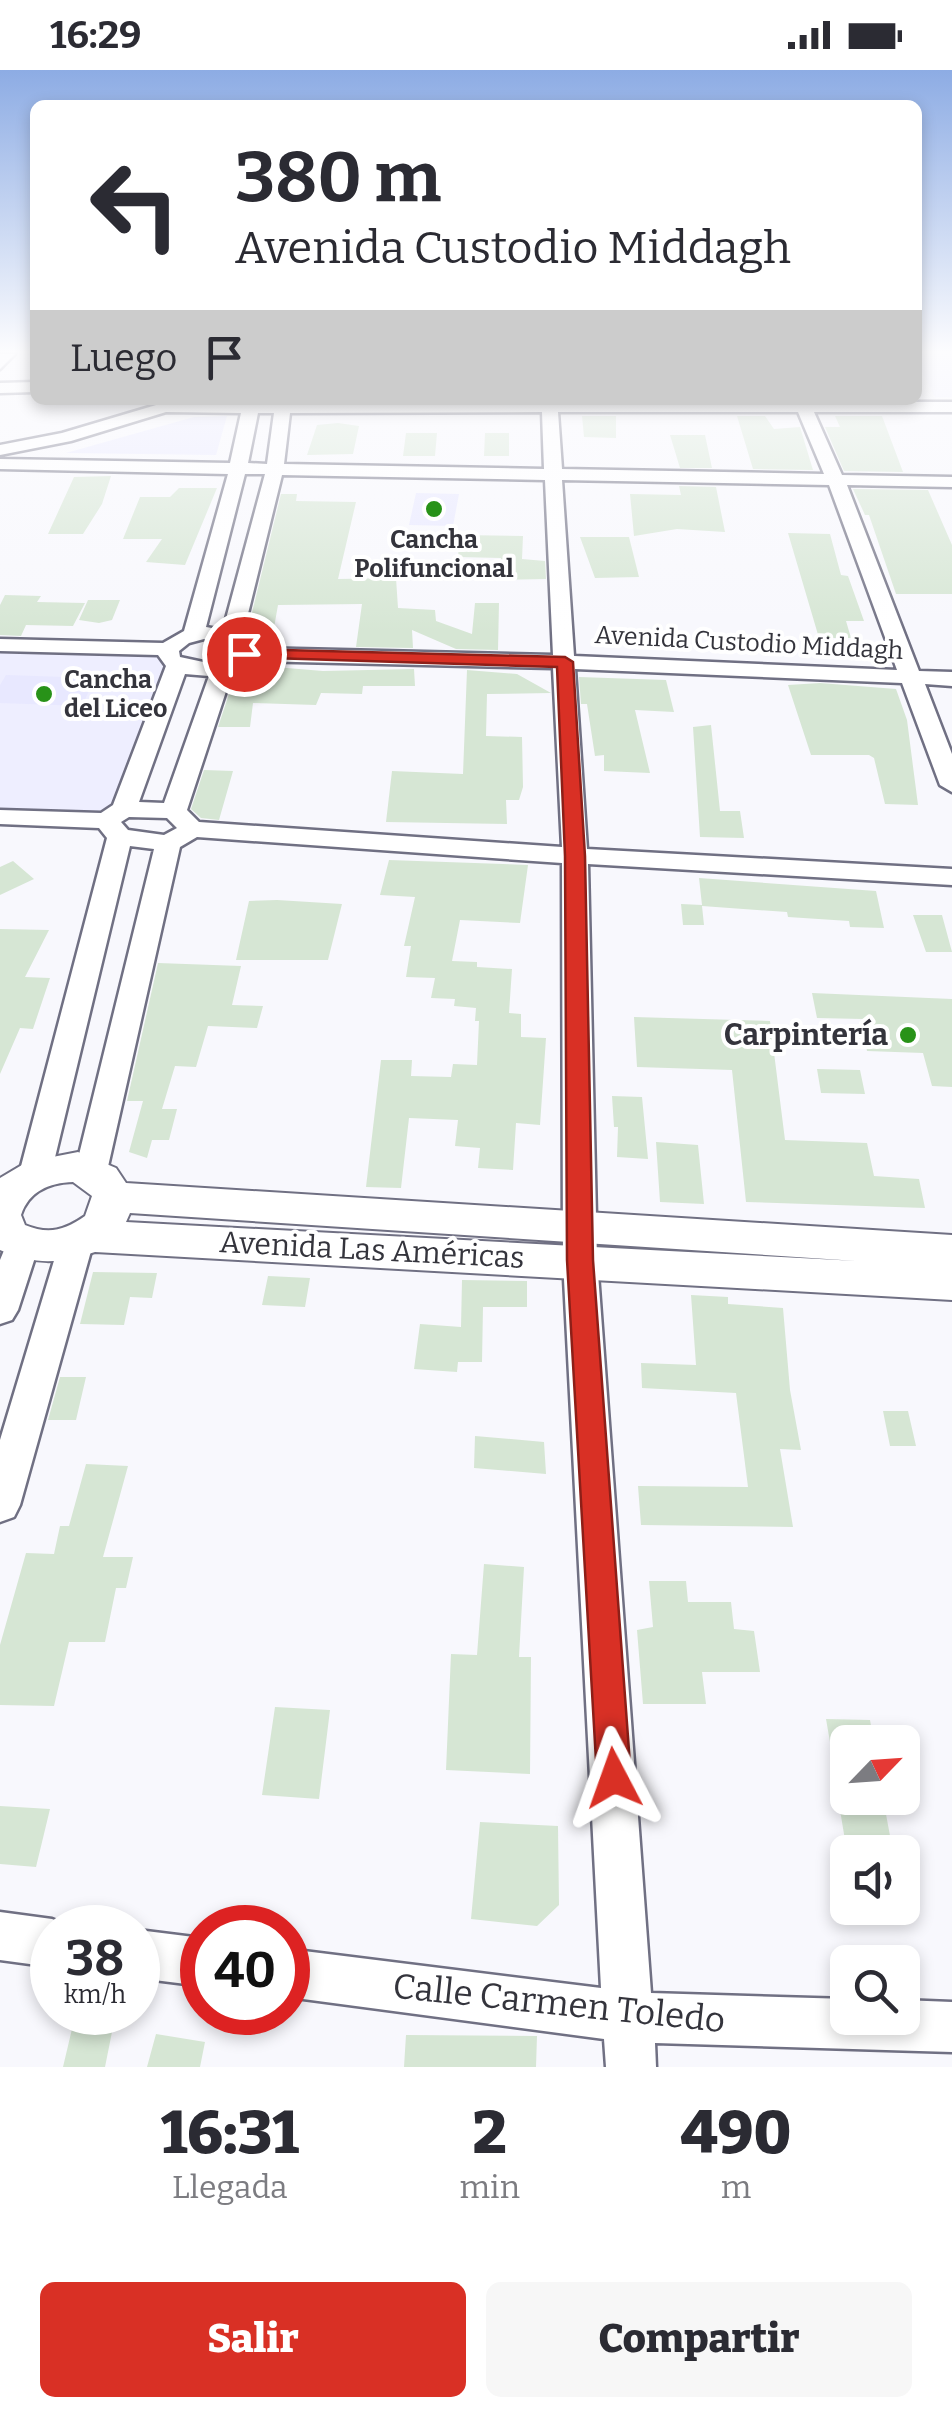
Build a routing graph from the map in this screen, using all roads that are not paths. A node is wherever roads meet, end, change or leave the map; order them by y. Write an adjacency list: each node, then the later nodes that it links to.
1 (242, 447): 6 (street)
2 (278, 447): 7 (street)
3 (553, 447): 8 (street)
4 (822, 447): 9 (street)
5 (0, 464): 6 (street)
6 (238, 468): 7 (street); 11 (street)
7 (275, 469): 8 (street); 13 (street)
8 (555, 473): 9 (street); 15 (street)
9 (836, 480): 10 (street); 17 (street)
10 (952, 482)
11 (194, 634): 13 (street, Avenida Custodio Middagh); 14 (street)
12 (0, 645): 14 (street)
13 (238, 645): 15 (street, Avenida Custodio Middagh); 16 (street)
14 (173, 657): 16 (street); 21 (street)
15 (565, 662): 17 (street, Avenida Custodio Middagh); 23 (street)
16 (223, 667): 22 (street)
17 (911, 678): 18 (street, Avenida Custodio Middagh); 19 (street)
18 (952, 678)
19 (952, 785)
20 (0, 817): 21 (street)
21 (117, 822): 22 (street); 25 (street)
22 (178, 827): 23 (street); 26 (street)
23 (575, 856): 24 (street); 28 (street)
24 (952, 877)
25 (19, 1181): 26 (main road); 30 (main road)
26 (102, 1184): 27 (main road); 28 (main road, Avenida Las Américas)
27 (84, 1240): 28 (main road, Avenida Las Américas); 30 (main road); 33 (street)
28 (580, 1244): 29 (main road, Avenida Las Américas); 31 (main road, Avenida Las Américas); 37 (street)
29 (952, 1251)
30 (8, 1252): 32 (street)
31 (952, 1283)
32 (0, 1310)
33 (0, 1504)
34 (0, 1936): 35 (street)
35 (30, 1940)
36 (310, 1976): 37 (street, Calle Carmen Toledo)
37 (630, 2017): 38 (street, Calle Carmen Toledo); 39 (street)
38 (952, 2027)
39 (631, 2067)

